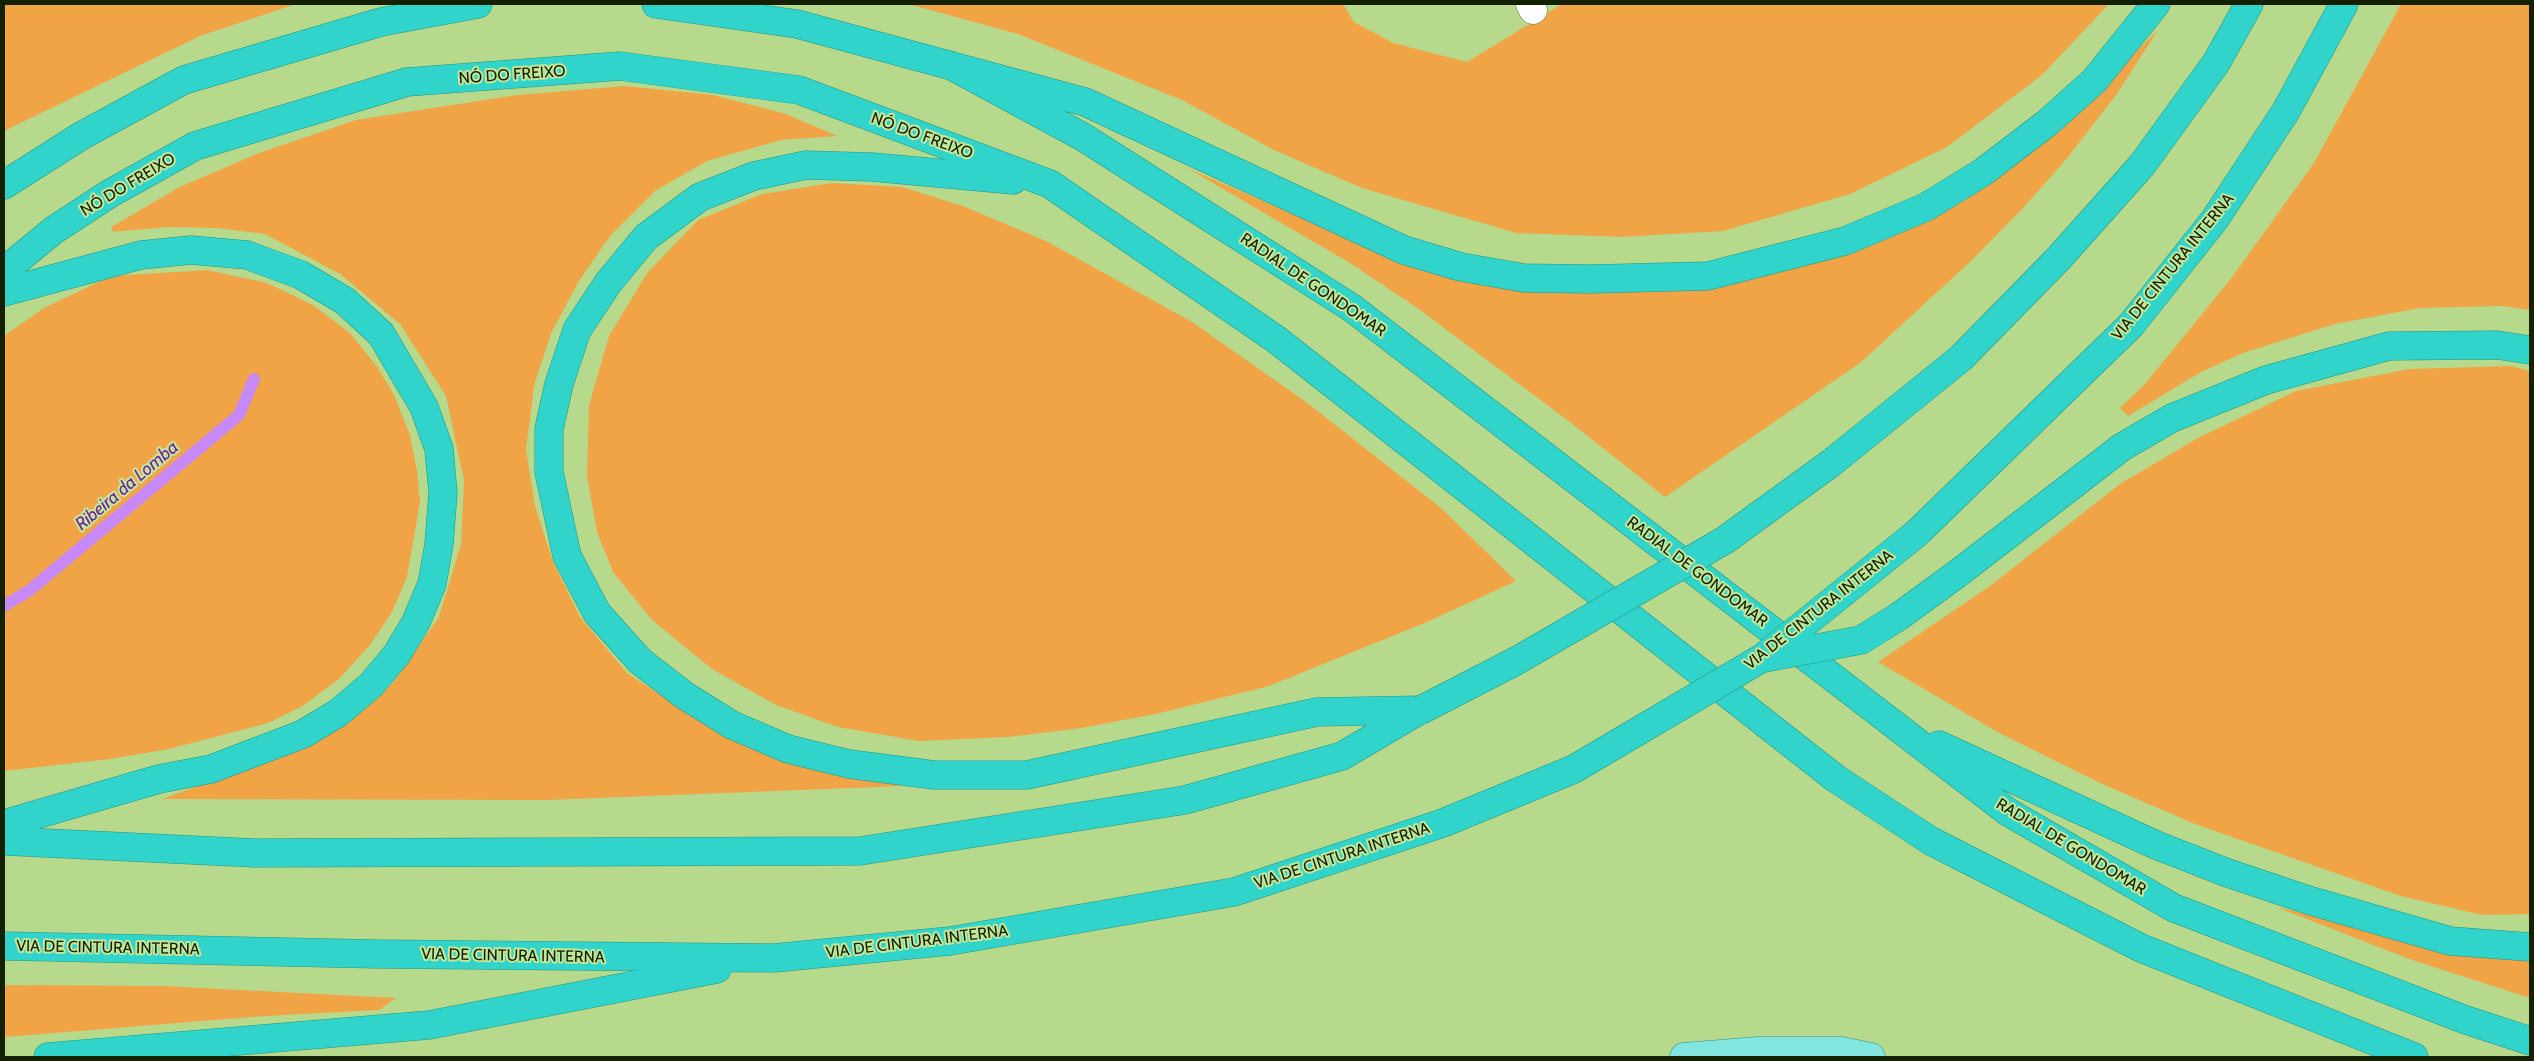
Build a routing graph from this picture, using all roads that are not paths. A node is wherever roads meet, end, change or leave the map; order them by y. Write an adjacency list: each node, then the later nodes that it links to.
1 (478, 4): 8 (highway)
2 (656, 4): 6 (highway)
3 (2156, 4): 6 (highway)
4 (2249, 4): 13 (highway, bridge)
5 (2344, 4): 12 (highway, VIA DE CINTURA INTERNA, bridge)
6 (950, 65): 14 (highway, RADIAL DE GONDOMAR)
7 (1050, 184): 9 (highway, NÓ DO FREIXO); 13 (highway); 24 (highway)
8 (4, 185)
9 (4, 271)
10 (4, 292): 15 (highway)
11 (2530, 350): 12 (highway, bridge)
12 (1762, 658): 19 (highway, VIA DE CINTURA INTERNA, bridge)
13 (1421, 710): 16 (highway)
14 (1898, 726): 18 (highway); 20 (highway, RADIAL DE GONDOMAR)
15 (4, 824)
16 (4, 841)
17 (4, 946): 19 (highway, VIA DE CINTURA INTERNA)
18 (2530, 947)
19 (774, 958): 21 (highway)
20 (2530, 1041)
21 (48, 1057)
22 (1684, 1057): 23 (main road)
23 (1871, 1057)
24 (2414, 1057)

